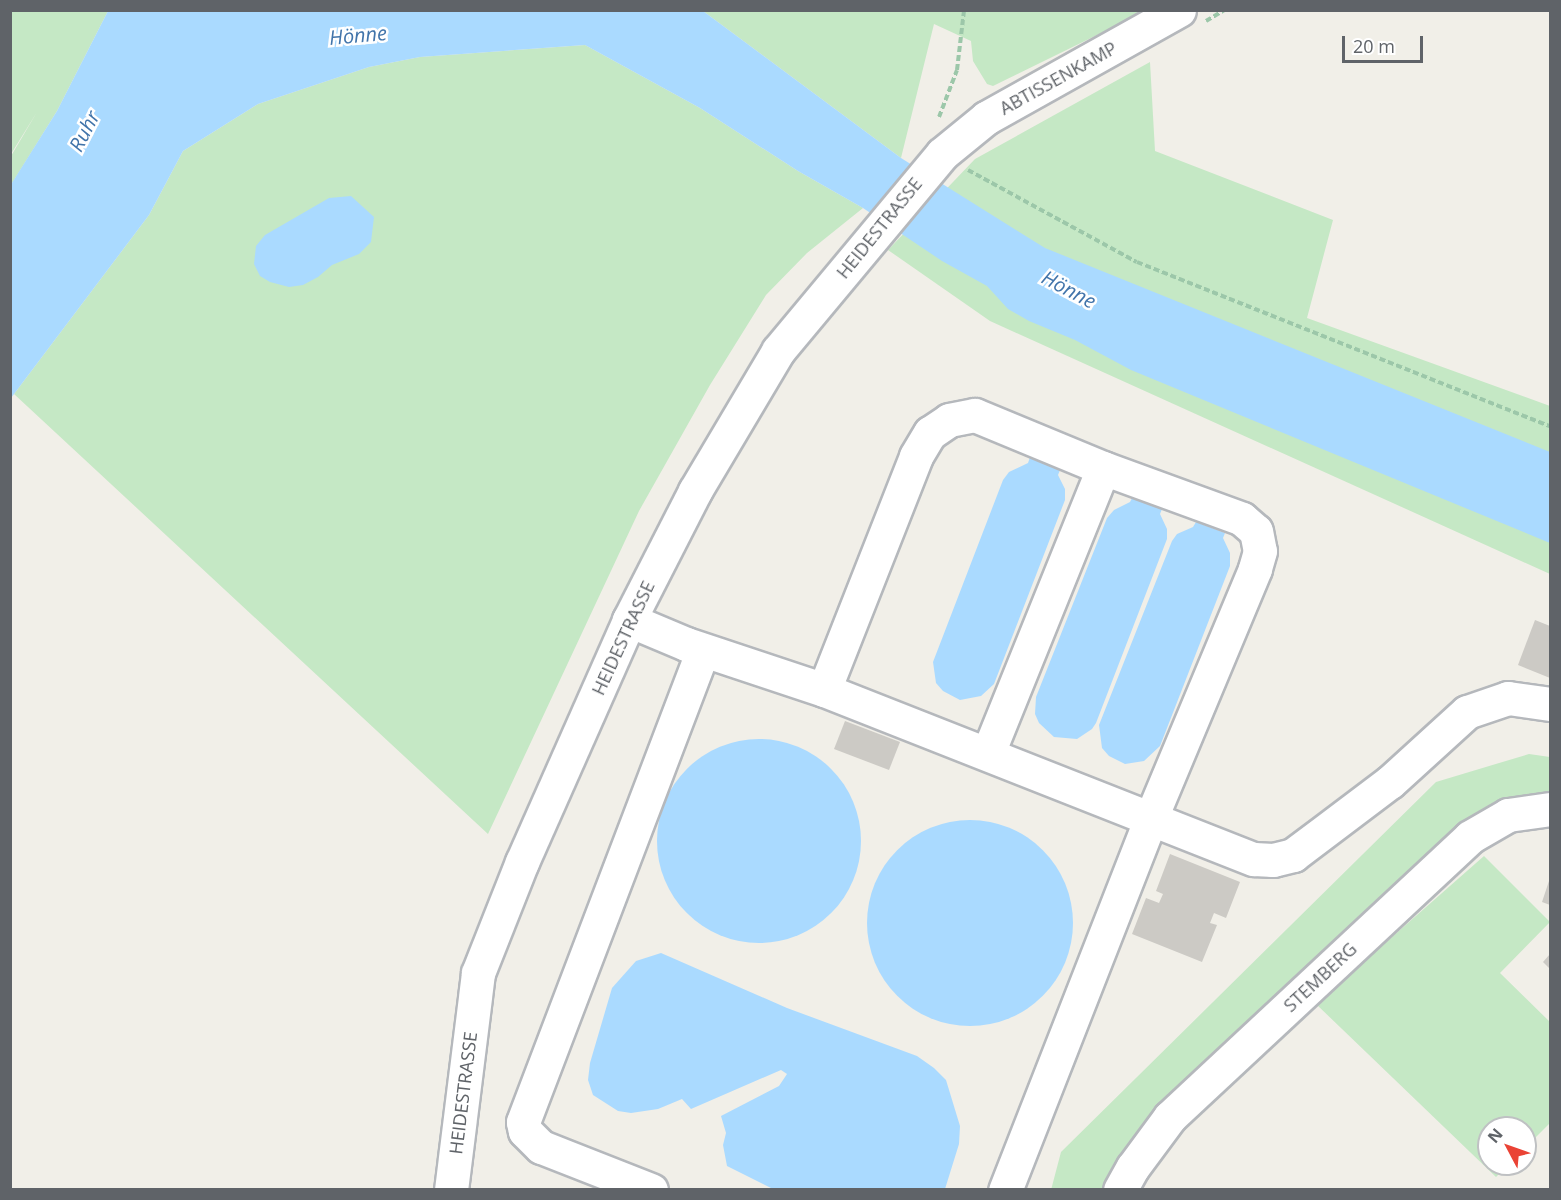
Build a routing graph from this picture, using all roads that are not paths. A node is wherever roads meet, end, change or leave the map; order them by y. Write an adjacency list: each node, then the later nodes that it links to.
1 (1179, 10): 2 (street, ABTISSENKAMP)
2 (935, 161): 4 (street, HEIDESTRASSE)
3 (1103, 468): 6 (street); 8 (street); 10 (street)
4 (629, 620): 5 (street); 11 (street, HEIDESTRASSE)
5 (704, 651): 6 (street); 12 (street)
6 (824, 690): 8 (street)
7 (1551, 704): 10 (street)
8 (988, 753): 10 (street)
9 (1551, 809): 14 (street, STEMBERG)
10 (1151, 818): 13 (street)
11 (451, 1190)
12 (651, 1190)
13 (1005, 1190)
14 (1120, 1190)

